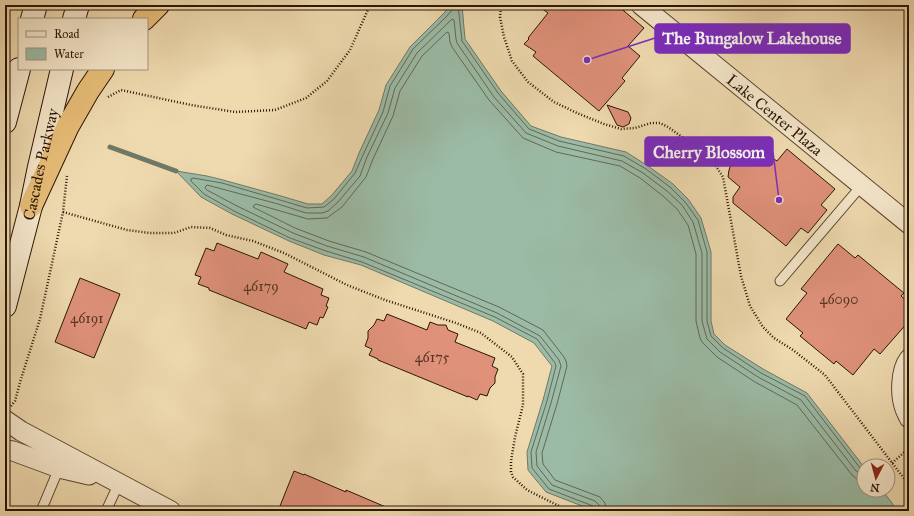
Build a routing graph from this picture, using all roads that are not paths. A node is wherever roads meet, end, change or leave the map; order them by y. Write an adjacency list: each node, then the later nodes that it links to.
1 (36, 5): 5 (main road)
2 (78, 5): 6 (main road)
3 (158, 5): 7 (highway)
4 (642, 5): 12 (street, Lake Center Plaza)
5 (32, 18)
6 (74, 18)
7 (145, 18)
8 (19, 70): 11 (main road)
9 (62, 70): 13 (main road, Cascades Parkway)
10 (102, 70): 13 (highway)
11 (5, 122)
12 (862, 185): 14 (street, Lake Center Plaza); 15 (lane)
13 (31, 206): 16 (main road, Cascades Parkway)
14 (909, 224)
15 (780, 281)
16 (5, 306)
17 (909, 359): 19 (street)
18 (8, 414): 22 (street)
19 (909, 418)
20 (5, 450): 21 (street)
21 (59, 468): 22 (street); 23 (lane)
22 (119, 483): 24 (lane); 25 (street)
23 (41, 511)
24 (106, 511)
25 (172, 511)

